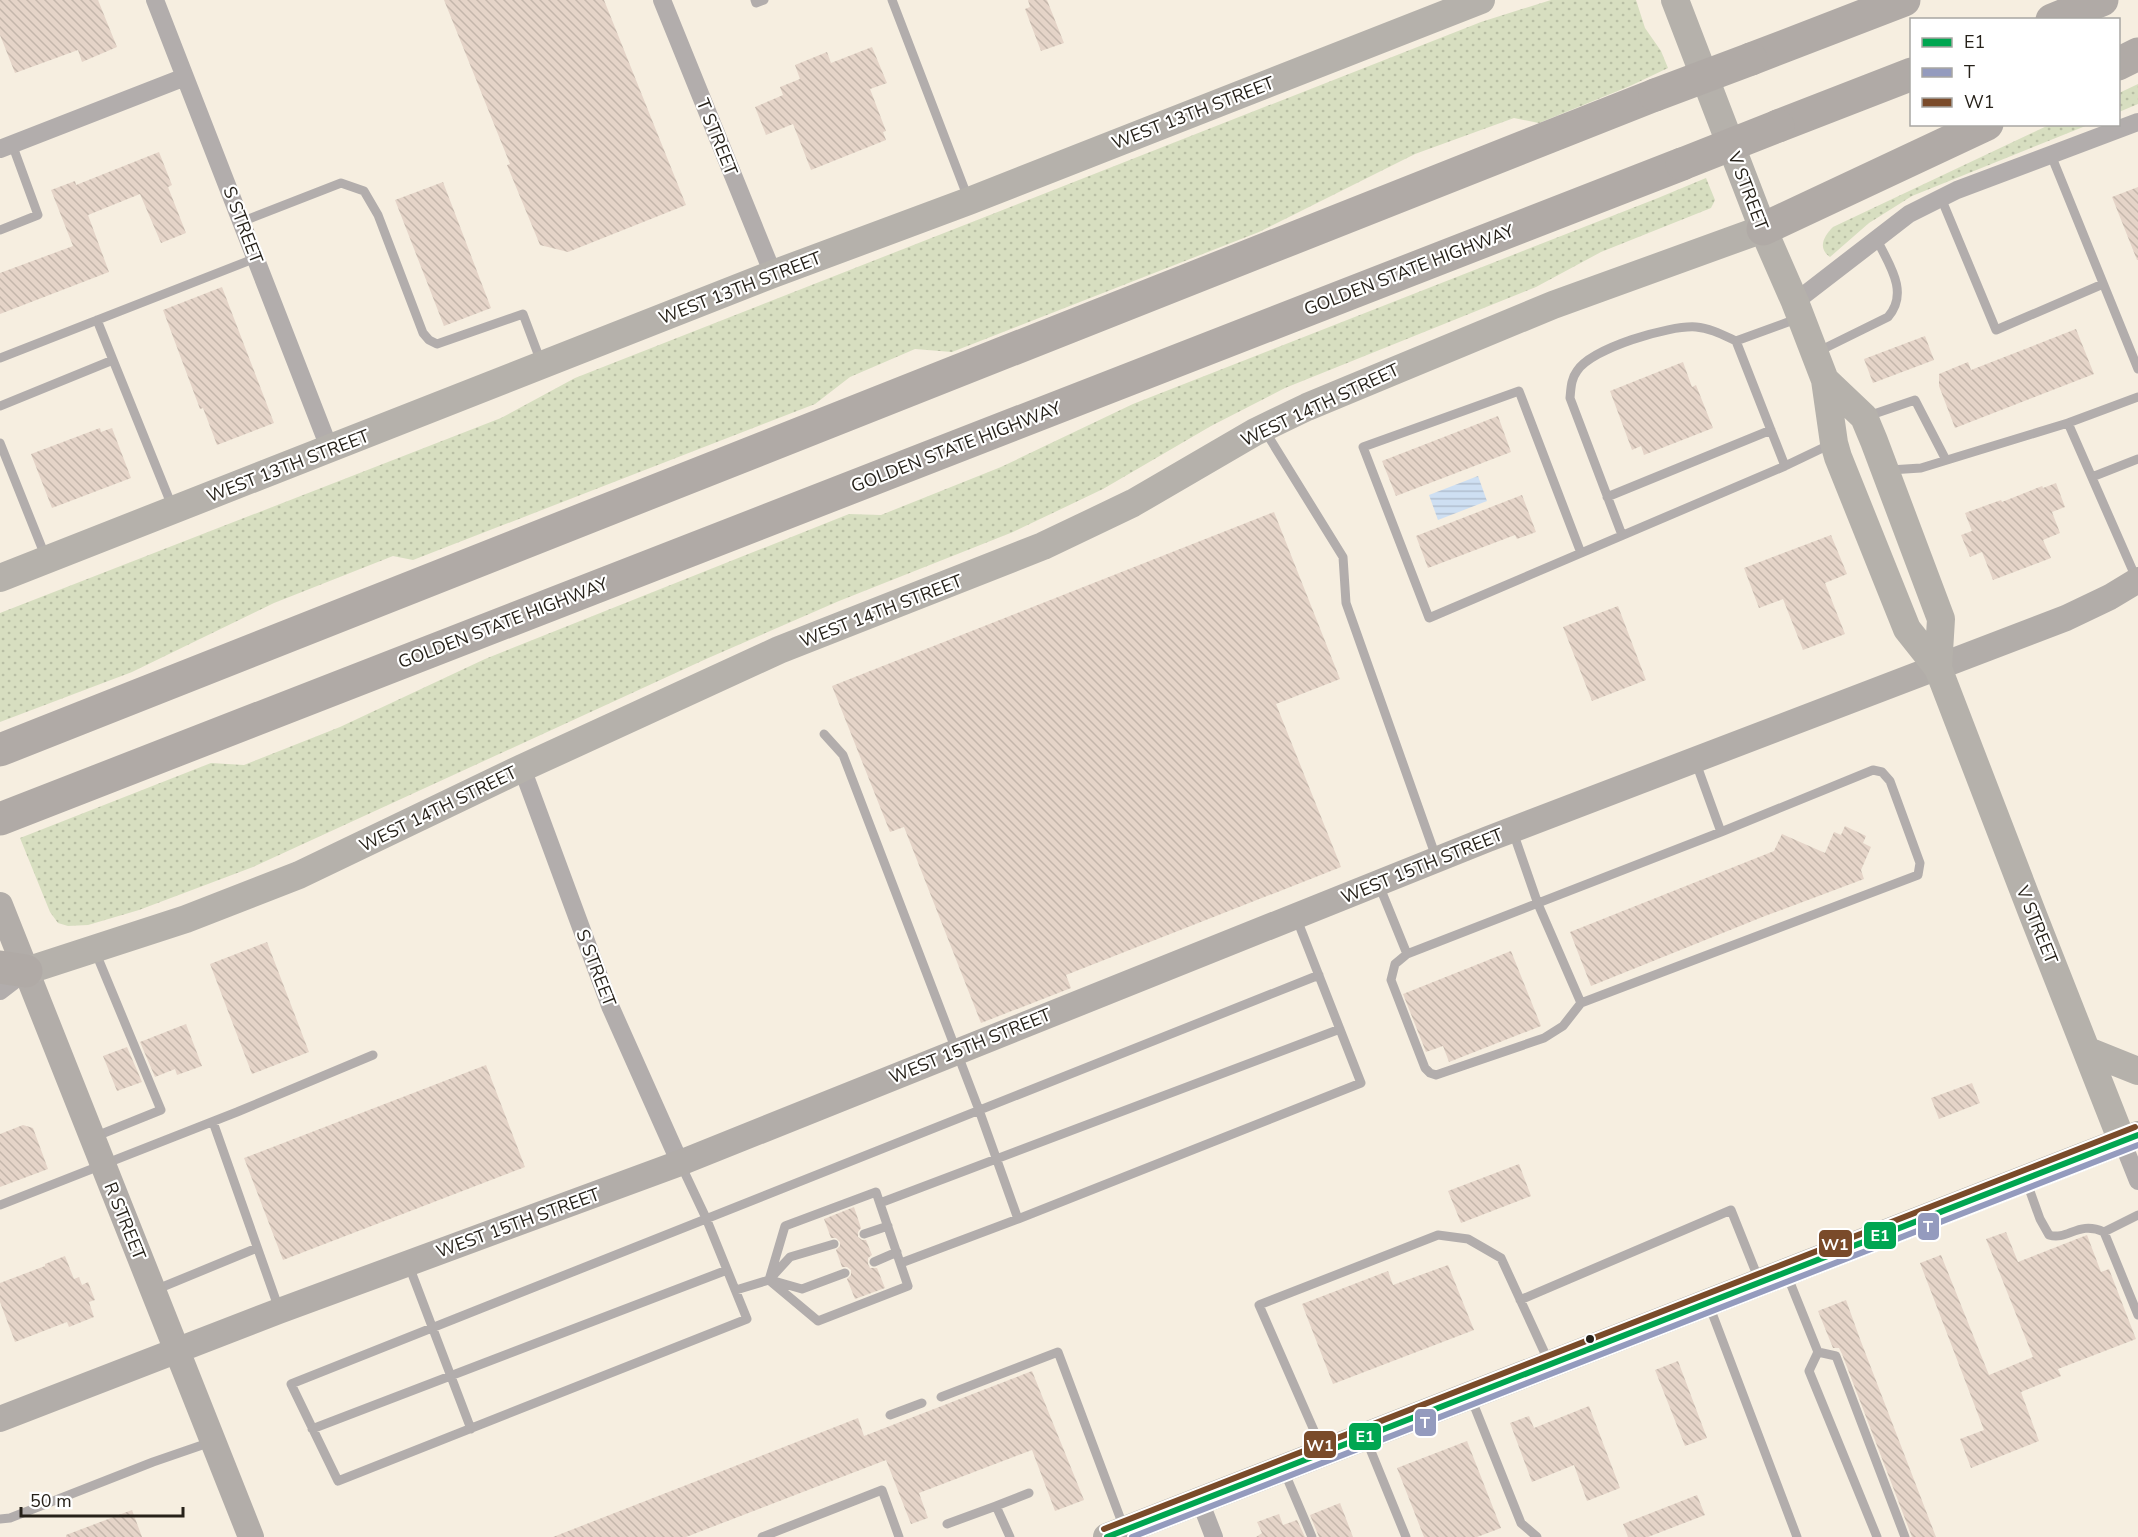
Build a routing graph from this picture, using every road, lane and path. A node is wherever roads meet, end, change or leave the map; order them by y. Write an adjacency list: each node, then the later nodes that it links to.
1 (155, 0): 14 (street, S STREET)
2 (662, 0): 26 (street, T STREET)
3 (755, 0): 4 (lane)
4 (764, 0)
5 (892, 0): 20 (lane)
6 (1481, 0): 20 (main road, WEST 13TH STREET)
7 (1675, 0): 23 (main road, V STREET)
8 (1904, 0): 60 (highway, bridge)
9 (2102, 0): 10 (highway)
10 (2057, 18)
11 (2138, 54): 12 (highway)
12 (2120, 63)
13 (1910, 74): 63 (highway, GOLDEN STATE HIGHWAY, bridge)
14 (185, 77): 17 (street); 21 (street, S STREET)
15 (2138, 122): 18 (street)
16 (1984, 126): 23 (highway)
17 (6, 146): 22 (lane)
18 (2051, 155): 19 (street); 27 (lane)
19 (1941, 198): 24 (street); 27 (lane)
20 (969, 201): 26 (main road, WEST 13TH STREET)
21 (242, 222): 25 (street, S STREET); 34 (lane)
22 (0, 230)
23 (1753, 233): 28 (main road, V STREET); 41 (main road, WEST 14TH STREET)
24 (1876, 238): 28 (street); 31 (lane)
25 (256, 258): 29 (lane); 45 (street, S STREET)
26 (773, 274): 34 (main road, WEST 13TH STREET)
27 (2103, 284): 35 (lane)
28 (1798, 310): 30 (lane); 31 (main road, V STREET)
29 (97, 320): 32 (lane); 33 (lane)
30 (1736, 341): 42 (lane); 51 (lane)
31 (1815, 353): 36 (main road, V STREET)
32 (0, 358)
33 (113, 360): 38 (lane); 52 (lane)
34 (543, 366): 45 (main road, WEST 13TH STREET)
35 (2138, 369)
36 (1825, 380): 39 (main road, V STREET); 44 (main road, V STREET)
37 (2138, 397): 40 (lane)
38 (0, 406)
39 (1864, 417): 47 (lane); 49 (main road, V STREET)
40 (2068, 423): 47 (lane); 50 (lane)
41 (1263, 429): 62 (main road, WEST 14TH STREET); 66 (lane)
42 (1771, 430): 48 (lane); 51 (lane)
43 (0, 443): 55 (lane)
44 (1834, 443): 48 (lane); 58 (main road, V STREET)
45 (330, 450): 52 (main road, WEST 13TH STREET)
46 (2138, 459): 50 (lane)
47 (1946, 460): 49 (lane)
48 (1785, 466): 53 (lane)
49 (1885, 470): 58 (main road, V STREET)
50 (2092, 477): 57 (lane)
51 (1607, 496): 53 (lane)
52 (174, 511): 55 (main road, WEST 13TH STREET)
53 (1622, 535): 54 (lane)
54 (1581, 553): 54 (lane)
55 (47, 560): 56 (main road, WEST 13TH STREET)
56 (0, 578)
57 (2137, 580): 58 (street, WEST 15TH STREET)
58 (1938, 668): 61 (street, WEST 15TH STREET); 78 (main road, V STREET)
59 (824, 734): 79 (lane)
60 (3, 749)
61 (1695, 760): 64 (street, WEST 15TH STREET); 65 (lane)
62 (522, 768): 71 (main road, WEST 14TH STREET); 87 (street, S STREET)
63 (15, 814)
64 (1512, 830): 66 (street, WEST 15TH STREET); 68 (lane)
65 (1721, 832): 68 (lane); 76 (lane)
66 (1437, 859): 67 (street, WEST 15TH STREET)
67 (1378, 883): 70 (street, WEST 15TH STREET); 72 (lane)
68 (1538, 904): 72 (lane); 76 (lane)
69 (0, 905): 73 (street, R STREET)
70 (1296, 916): 74 (lane); 79 (street, WEST 15TH STREET)
71 (94, 949): 73 (main road, WEST 14TH STREET); 84 (lane)
72 (1407, 954): 76 (lane)
73 (13, 969): 75 (street, WEST 14TH STREET); 84 (street, R STREET)
74 (1319, 975): 77 (lane); 82 (lane)
75 (0, 991)
76 (1581, 1003)
77 (1340, 1029): 86 (lane); 95 (lane)
78 (2088, 1051): 81 (main road); 85 (main road, V STREET)
79 (956, 1052): 82 (lane); 87 (street, WEST 15TH STREET)
80 (374, 1055): 83 (lane)
81 (2138, 1071)
82 (979, 1110): 86 (lane); 94 (lane)
83 (213, 1122): 88 (lane); 100 (lane)
84 (92, 1137): 88 (street, R STREET)
85 (2130, 1138): 89 (main road); 90 (street, V STREET)
86 (997, 1159): 91 (lane); 95 (lane)
87 (680, 1163): 94 (lane); 103 (street, WEST 15TH STREET)
88 (102, 1164): 92 (lane); 111 (street, R STREET)
89 (2025, 1179): 97 (lane); 106 (main road)
90 (2138, 1180)
91 (880, 1203): 96 (lane); 108 (lane)
92 (0, 1205)
93 (2138, 1215): 97 (lane)
94 (706, 1218): 105 (lane); 116 (lane)
95 (1018, 1219): 104 (lane)
96 (888, 1226): 98 (lane); 101 (lane)
97 (2104, 1232): 115 (lane)
98 (864, 1234)
99 (834, 1244): 108 (lane)
100 (257, 1248): 111 (lane); 114 (lane)
101 (897, 1252): 102 (lane); 104 (lane)
102 (874, 1262)
103 (408, 1263): 114 (street, WEST 15TH STREET); 116 (lane)
104 (901, 1263): 108 (lane)
105 (727, 1270): 110 (lane); 120 (lane)
106 (1786, 1272): 109 (main road); 118 (lane)
107 (845, 1274): 108 (lane)
108 (769, 1280): 110 (lane)
109 (1760, 1282): 112 (lane); 113 (main road)
110 (736, 1290): 127 (lane)
111 (153, 1291): 117 (street, R STREET)
112 (1520, 1300): 119 (lane); 130 (lane)
113 (1708, 1303): 119 (main road); 146 (lane)
114 (279, 1311): 117 (street, WEST 15TH STREET)
115 (2138, 1315)
116 (432, 1328): 120 (lane); 126 (lane)
117 (176, 1352): 125 (street, WEST 15TH STREET); 129 (street, R STREET)
118 (1818, 1352): 147 (lane); 148 (lane)
119 (1550, 1364): 121 (main road)
120 (451, 1376): 126 (lane); 127 (lane)
121 (1470, 1396): 128 (main road); 145 (lane)
122 (941, 1397): 137 (lane)
123 (922, 1403): 124 (lane)
124 (890, 1415)
125 (0, 1419)
126 (312, 1429): 127 (lane)
127 (471, 1429)
128 (1365, 1437): 130 (main road); 144 (lane)
129 (213, 1442): 135 (lane); 138 (street, R STREET)
130 (1324, 1453): 131 (main road)
131 (1283, 1469): 133 (main road); 143 (lane)
132 (1029, 1493): 134 (lane)
133 (1200, 1501): 137 (main road); 142 (street)
134 (996, 1506): 136 (lane); 141 (lane)
135 (0, 1519)
136 (947, 1524)
137 (1116, 1534)
138 (251, 1537)
139 (762, 1537): 140 (lane)
140 (899, 1537)
141 (1010, 1537)
142 (1214, 1537)
143 (1312, 1537)
144 (1406, 1537)
145 (1537, 1537)
146 (1797, 1537)
147 (1877, 1537)
148 (1905, 1537)

